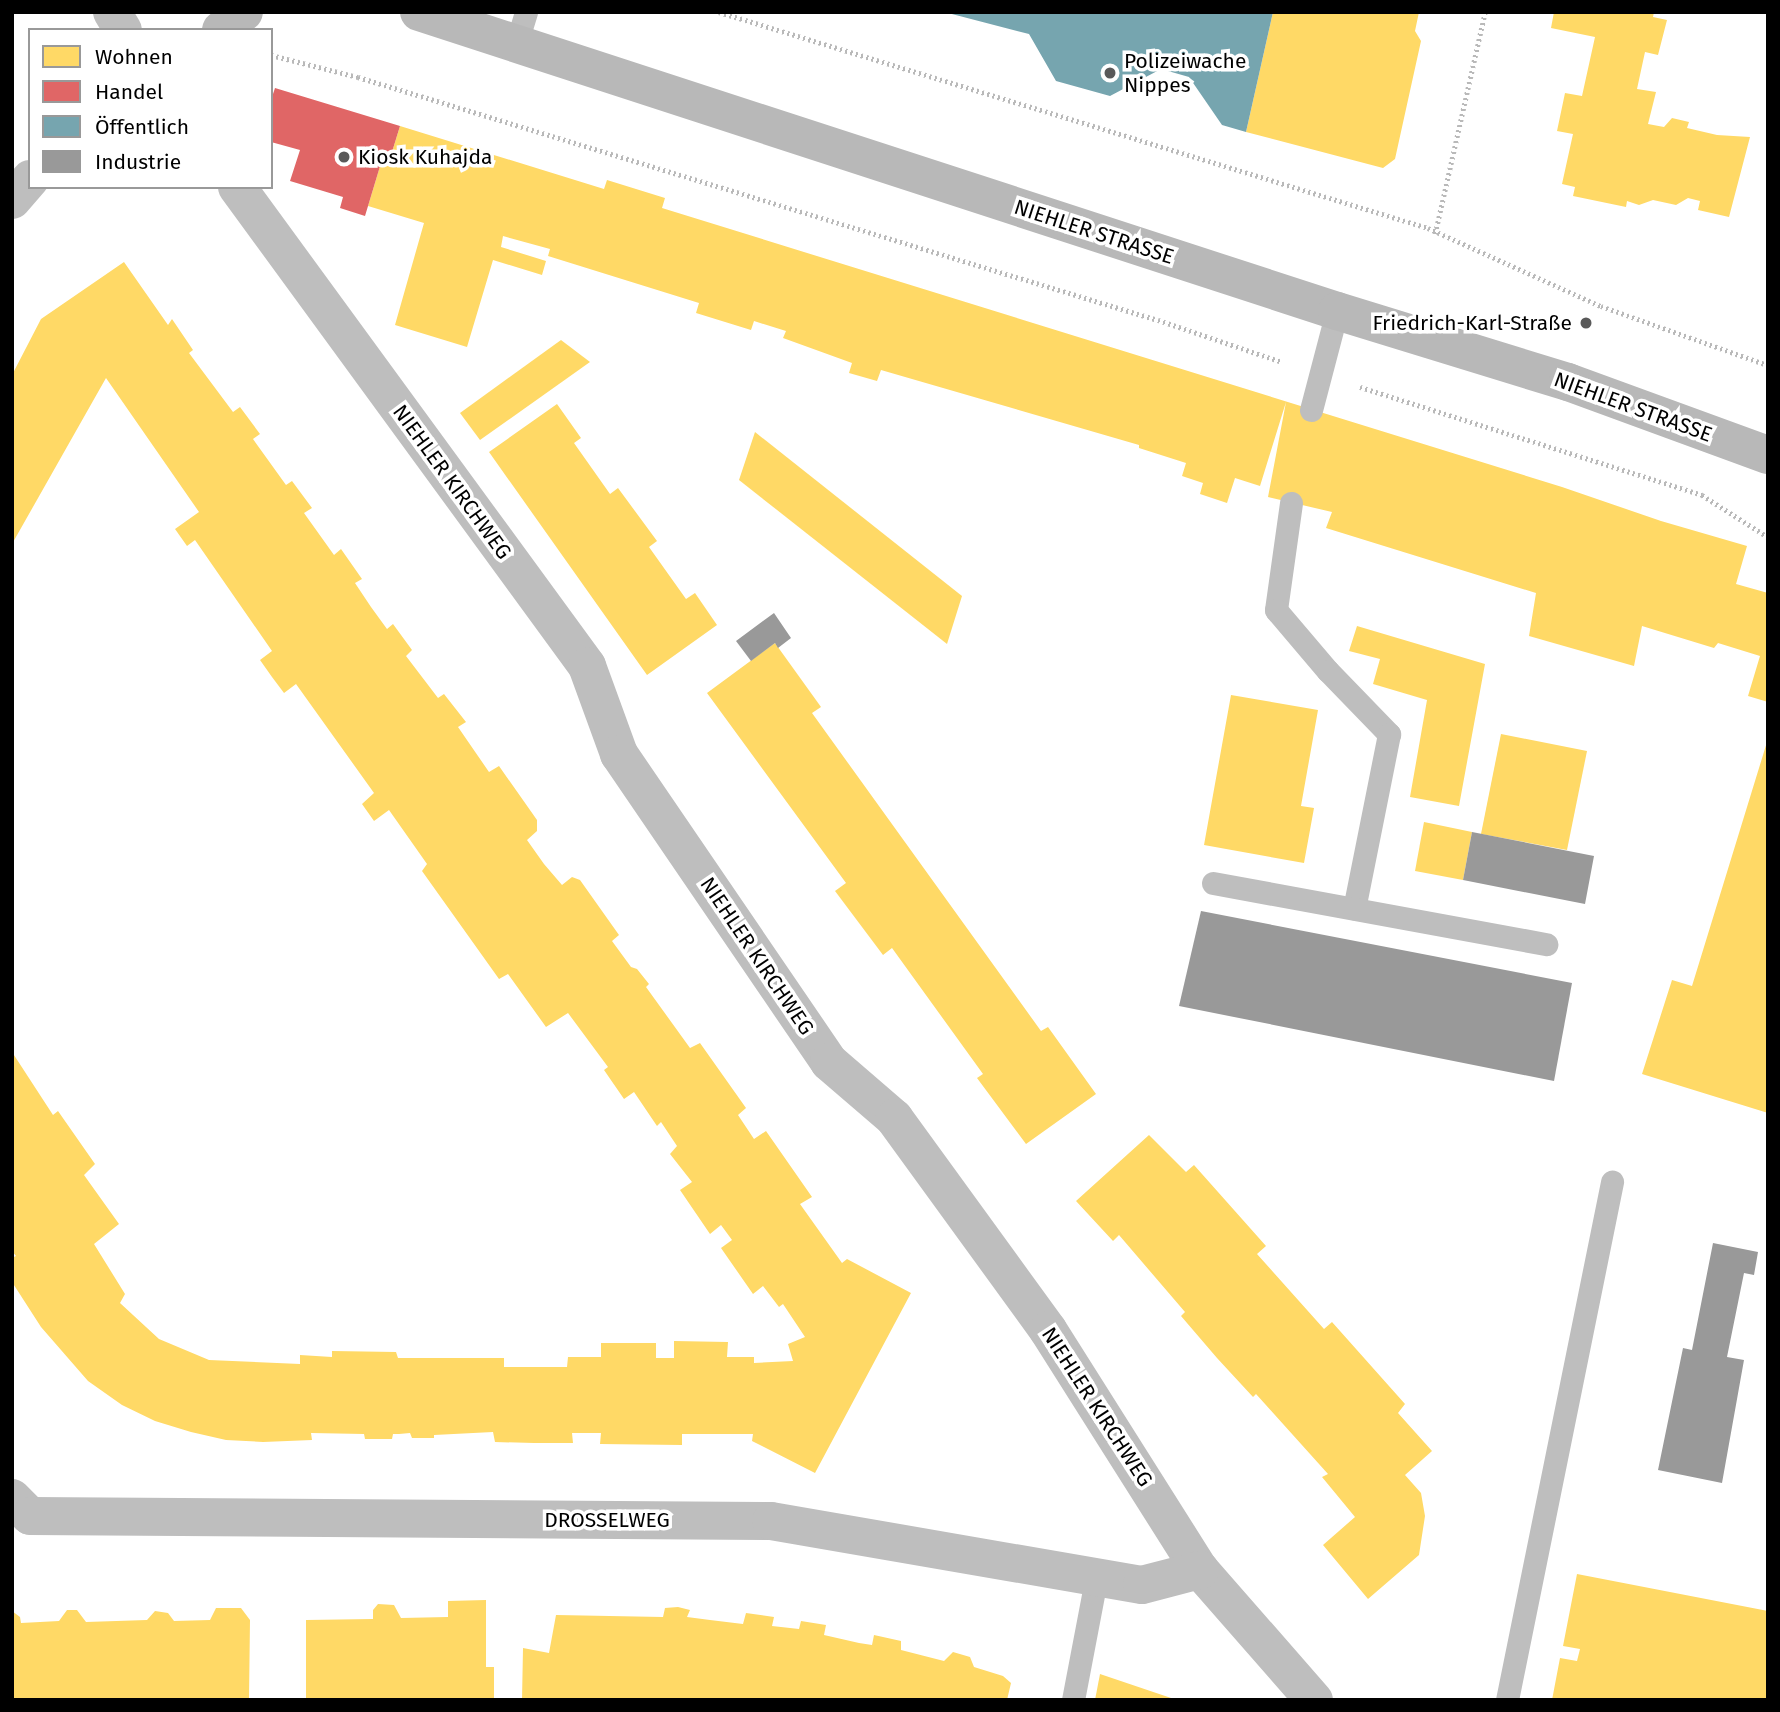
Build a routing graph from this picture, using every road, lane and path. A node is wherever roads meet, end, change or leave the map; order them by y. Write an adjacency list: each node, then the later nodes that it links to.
1 (112, 12): 6 (street)
2 (244, 12): 7 (street)
3 (419, 12): 8 (street, NIEHLER STRASSE)
4 (719, 12): 13 (path)
5 (1485, 12): 13 (path)
6 (122, 28)
7 (224, 28)
8 (521, 29): 14 (street, NIEHLER STRASSE)
9 (273, 56): 16 (path)
10 (28, 181): 12 (street)
11 (238, 189): 26 (street, NIEHLER KIRCHWEG)
12 (12, 200)
13 (1435, 234): 15 (path)
14 (1337, 311): 16 (lane); 18 (street, NIEHLER STRASSE)
15 (1768, 365)
16 (1318, 374): 17 (lane); 20 (path)
17 (1311, 410)
18 (1768, 455)
19 (1291, 503): 22 (lane)
20 (1768, 537)
21 (1213, 883): 22 (lane)
22 (1354, 909): 23 (lane)
23 (1546, 944)
24 (1612, 1182): 30 (lane)
25 (12, 1498): 27 (street, DROSSELWEG)
26 (1200, 1570): 27 (street, DROSSELWEG); 29 (street, NIEHLER KIRCHWEG)
27 (1096, 1579): 28 (lane)
28 (1073, 1700)
29 (1314, 1700)
30 (1507, 1700)

